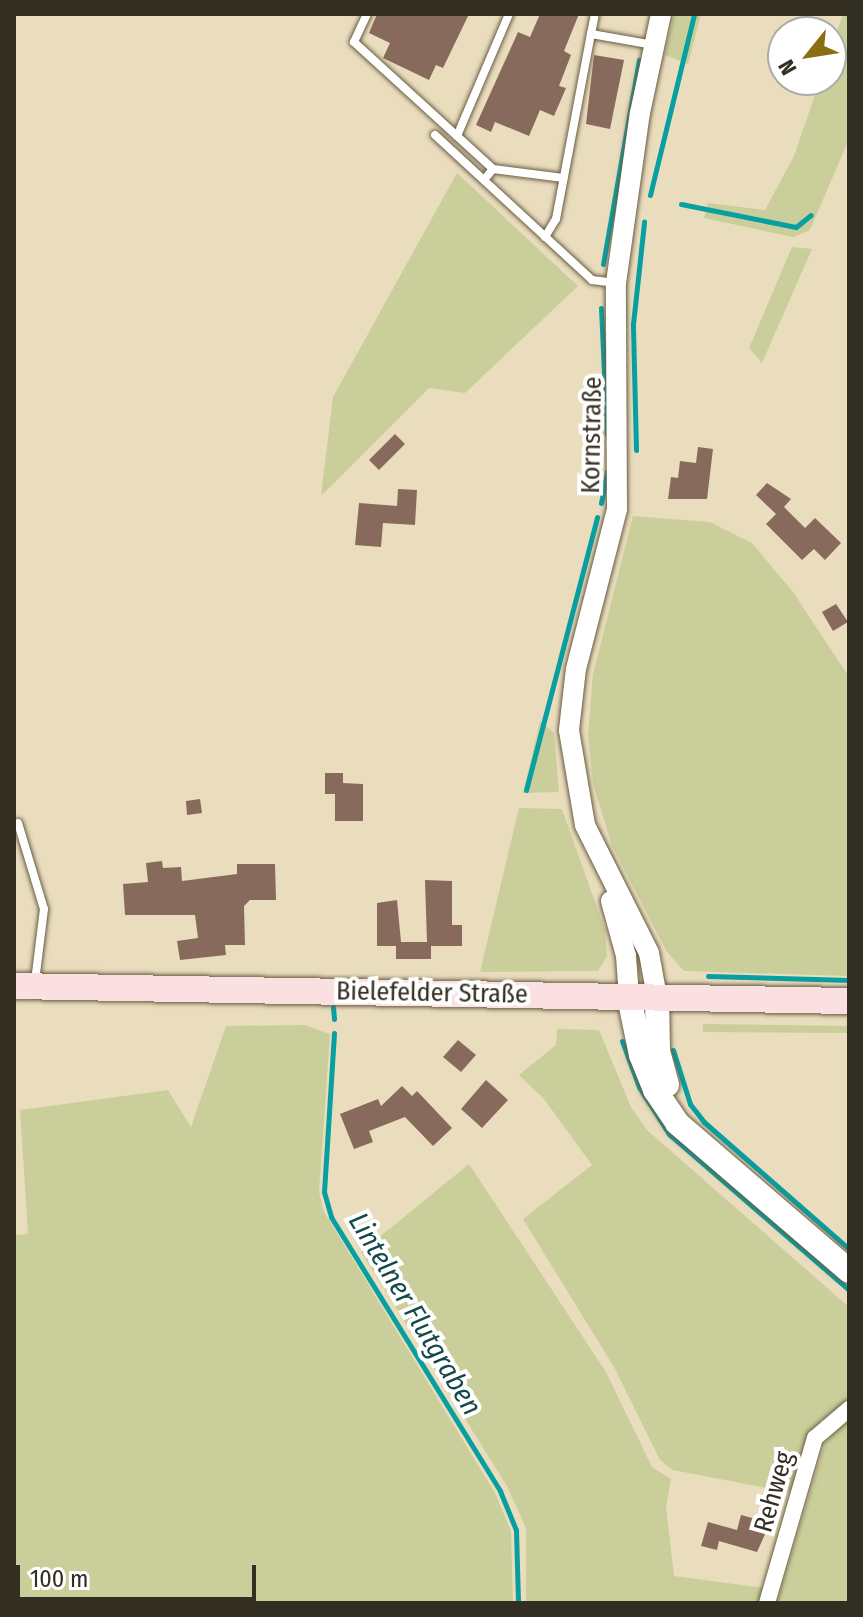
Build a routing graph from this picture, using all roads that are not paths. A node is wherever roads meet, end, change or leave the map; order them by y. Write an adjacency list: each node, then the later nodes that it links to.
1 (367, 14): 8 (lane)
2 (509, 14): 8 (lane)
3 (595, 14): 5 (lane)
4 (661, 14): 6 (street, Kornstraße)
5 (591, 34): 6 (lane); 10 (lane)
6 (655, 45): 13 (street, Kornstraße)
7 (435, 135): 11 (lane)
8 (457, 136): 9 (lane)
9 (493, 169): 10 (lane); 11 (lane)
10 (563, 178): 12 (lane)
11 (484, 180): 12 (lane)
12 (545, 237): 13 (lane)
13 (616, 283): 15 (street, Kornstraße)
14 (18, 823): 16 (lane)
15 (595, 851): 17 (street, Kornstraße); 18 (street, Kornstraße)
16 (24, 986): 17 (main road, Bielefelder Straße)
17 (629, 997): 18 (main road, Bielefelder Straße); 20 (main road)
18 (657, 997): 19 (main road, Bielefelder Straße); 20 (main road)
19 (849, 1001)
20 (737, 1174): 21 (main road)
21 (849, 1271)
22 (849, 1409): 23 (street, Rehweg)
23 (767, 1603)

